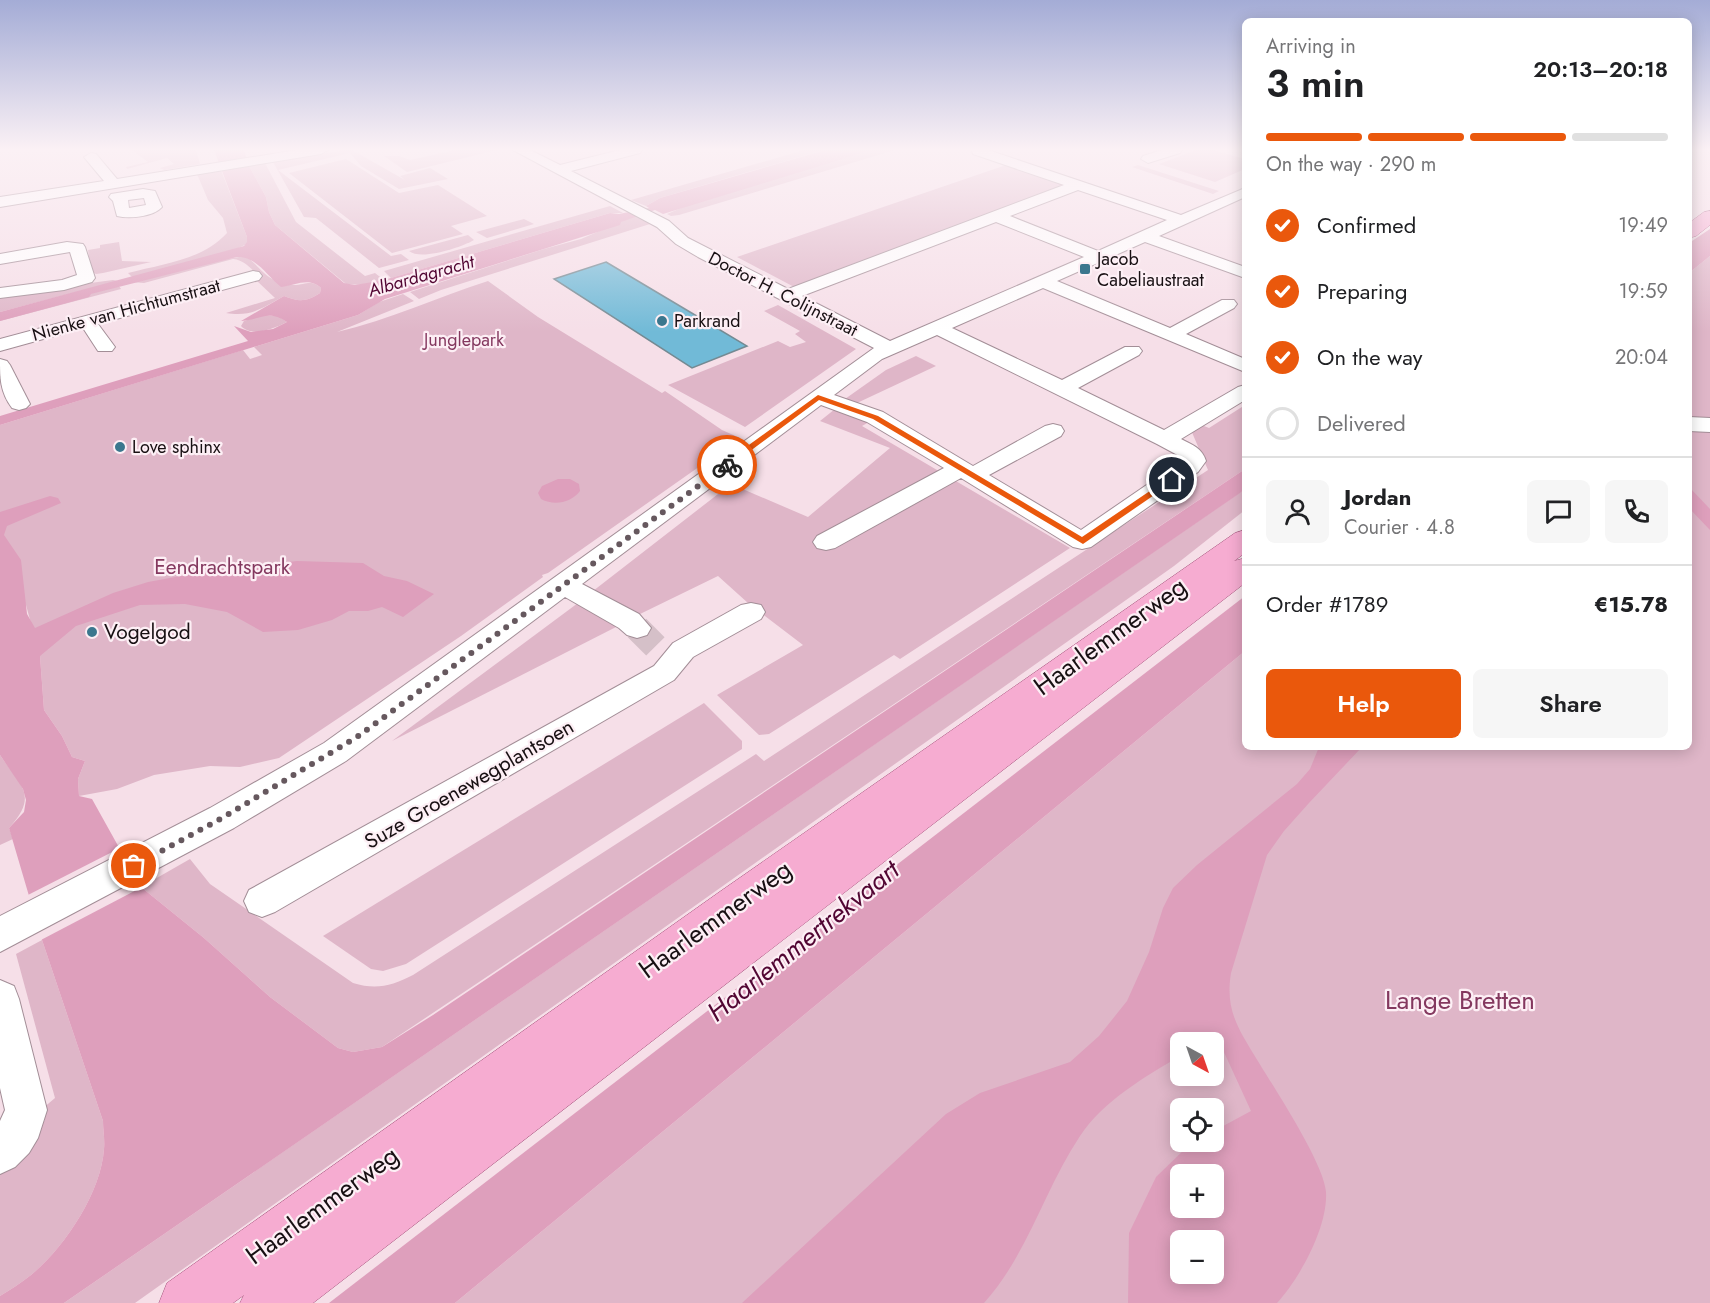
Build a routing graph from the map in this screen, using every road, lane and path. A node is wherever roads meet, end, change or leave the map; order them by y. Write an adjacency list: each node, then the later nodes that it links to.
1 (637, 211): 20 (street, Doctor H. Colijnstraat)
2 (1009, 211): 5 (street)
3 (1154, 211): 7 (street)
4 (1202, 211): 7 (street)
5 (995, 216): 11 (street); 20 (street)
6 (1710, 216): 8 (main road)
7 (1181, 220): 9 (street)
8 (1692, 230)
9 (1147, 235): 10 (street); 11 (street)
10 (1177, 246): 13 (street); 14 (street); 16 (street)
11 (1097, 256): 17 (street)
12 (0, 259): 19 (street)
13 (1242, 267)
14 (1242, 272)
15 (253, 276): 22 (street, Nienke van Hichtumstraat)
16 (1242, 279)
17 (1042, 281): 24 (street); 25 (street)
18 (130, 289): 22 (street)
19 (0, 293)
20 (786, 296): 28 (street, Doctor H. Colijnstraat)
21 (1228, 304): 25 (street)
22 (142, 306): 23 (street, Nienke van Hichtumstraat)
23 (87, 321): 26 (street, Nienke van Hichtumstraat); 27 (street)
24 (936, 327): 28 (street); 32 (street)
25 (1171, 335): 31 (street)
26 (0, 345)
27 (105, 347)
28 (889, 348): 34 (street)
29 (1132, 351): 32 (street)
30 (0, 365): 35 (street)
31 (1242, 365)
32 (1061, 389): 41 (street)
33 (1242, 393): 41 (street)
34 (818, 397): 42 (street); 46 (street)
35 (19, 404)
36 (1692, 415): 37 (street)
37 (1710, 416)
38 (1692, 424): 39 (street)
39 (1710, 425)
40 (1053, 431): 42 (street)
41 (1165, 439): 42 (street)
42 (967, 472): 44 (street)
43 (1242, 541): 53 (main road, Haarlemmerweg)
44 (826, 543)
45 (1242, 570): 54 (main road, Haarlemmerweg)
46 (564, 585): 48 (street); 50 (street)
47 (751, 612): 48 (street, Suze Groenewegplantsoen)
48 (655, 646): 49 (street, Suze Groenewegplantsoen)
49 (262, 901)
50 (5, 933)
51 (0, 999): 52 (street)
52 (0, 1152)
53 (187, 1303)
54 (268, 1303)

